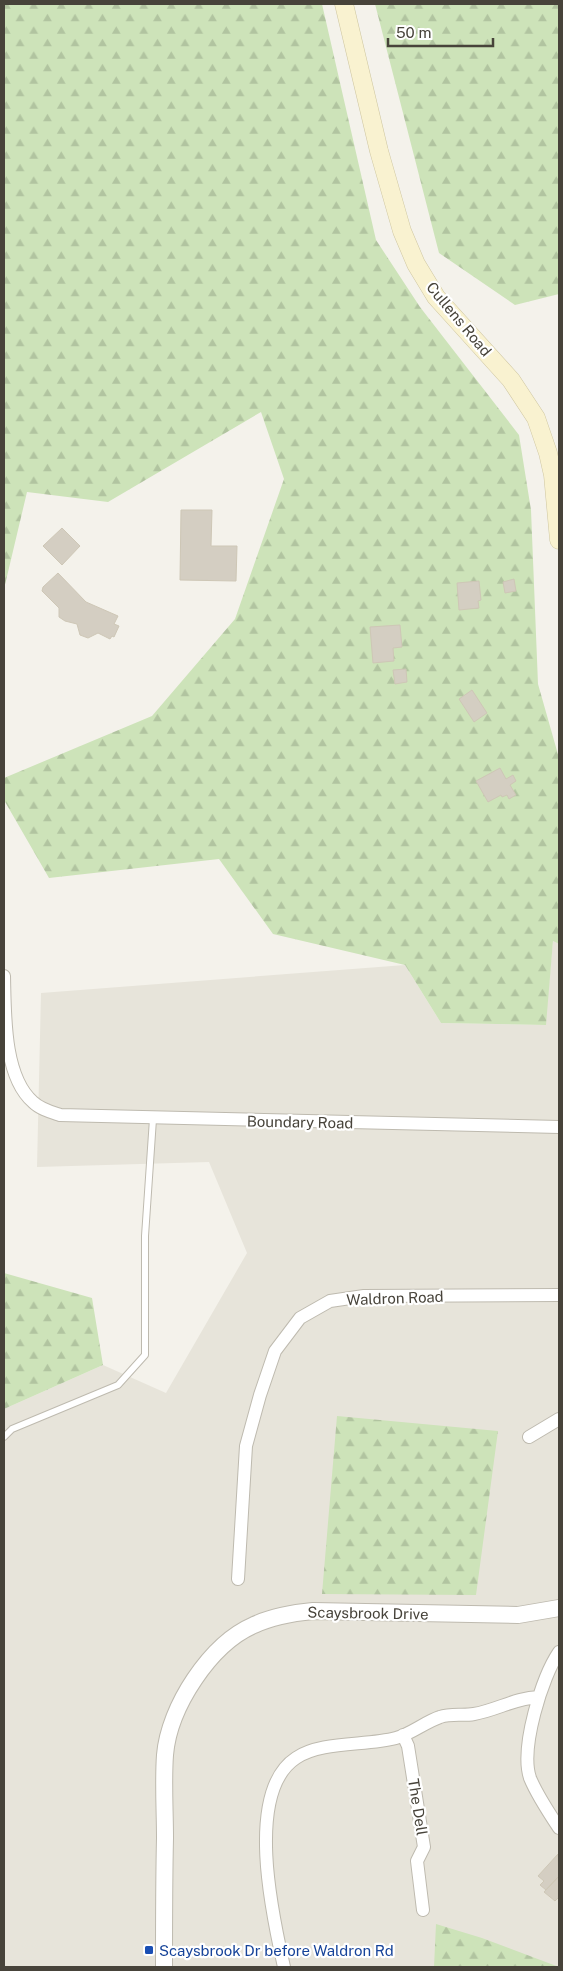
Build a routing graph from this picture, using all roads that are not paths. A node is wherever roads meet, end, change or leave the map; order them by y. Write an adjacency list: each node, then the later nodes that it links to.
1 (344, 4): 2 (main road, Cullens Road)
2 (559, 540)
3 (4, 976): 4 (street, Boundary Road)
4 (153, 1119): 5 (street, Boundary Road); 8 (lane)
5 (559, 1127)
6 (559, 1295): 10 (street, Waldron Road)
7 (559, 1419): 9 (street)
8 (4, 1437)
9 (529, 1437)
10 (238, 1579)
11 (559, 1608): 17 (street, Scaysbrook Drive)
12 (559, 1652): 13 (street)
13 (539, 1697): 14 (street); 15 (street)
14 (403, 1735): 16 (street, The Dell); 18 (street)
15 (559, 1828)
16 (423, 1910)
17 (164, 1967)
18 (284, 1967)

